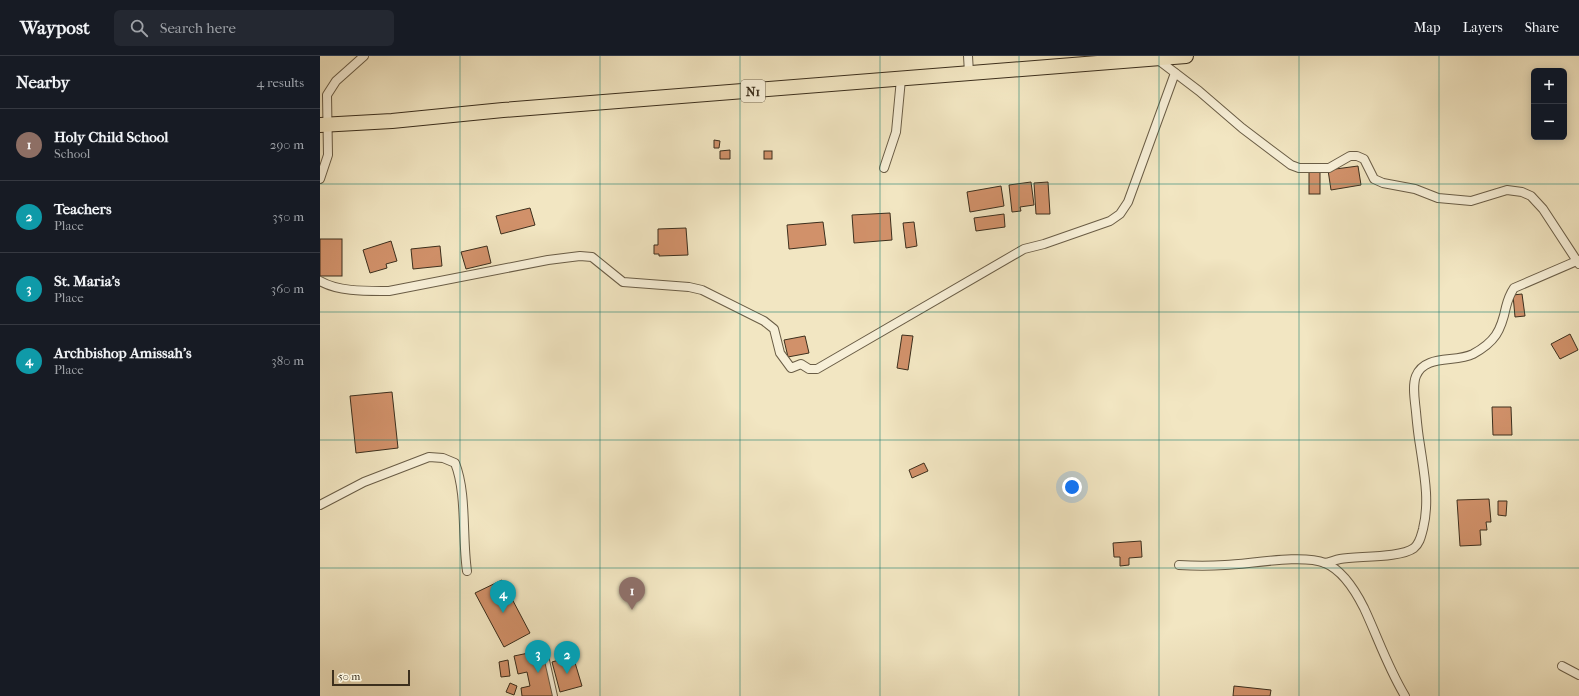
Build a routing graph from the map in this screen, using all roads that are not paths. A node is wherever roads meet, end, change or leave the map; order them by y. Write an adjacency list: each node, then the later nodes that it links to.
1 (364, 56): 9 (street)
2 (968, 56): 7 (street)
3 (1186, 56): 4 (highway, N1)
4 (1157, 59): 5 (highway, N1); 6 (street)
5 (1075, 61): 7 (highway, N1)
6 (1175, 73): 12 (street); 13 (street)
7 (969, 74): 8 (highway, N1)
8 (901, 80): 9 (highway, N1); 10 (street)
9 (323, 125): 11 (street)
10 (884, 168)
11 (320, 179)
12 (1578, 262): 15 (street)
13 (320, 281)
14 (320, 505): 17 (street)
15 (1325, 563): 16 (street); 22 (street)
16 (1180, 565)
17 (467, 571)
18 (544, 647): 21 (lane)
19 (1562, 666): 20 (street)
20 (1579, 675)
21 (555, 696)
22 (1406, 696)

